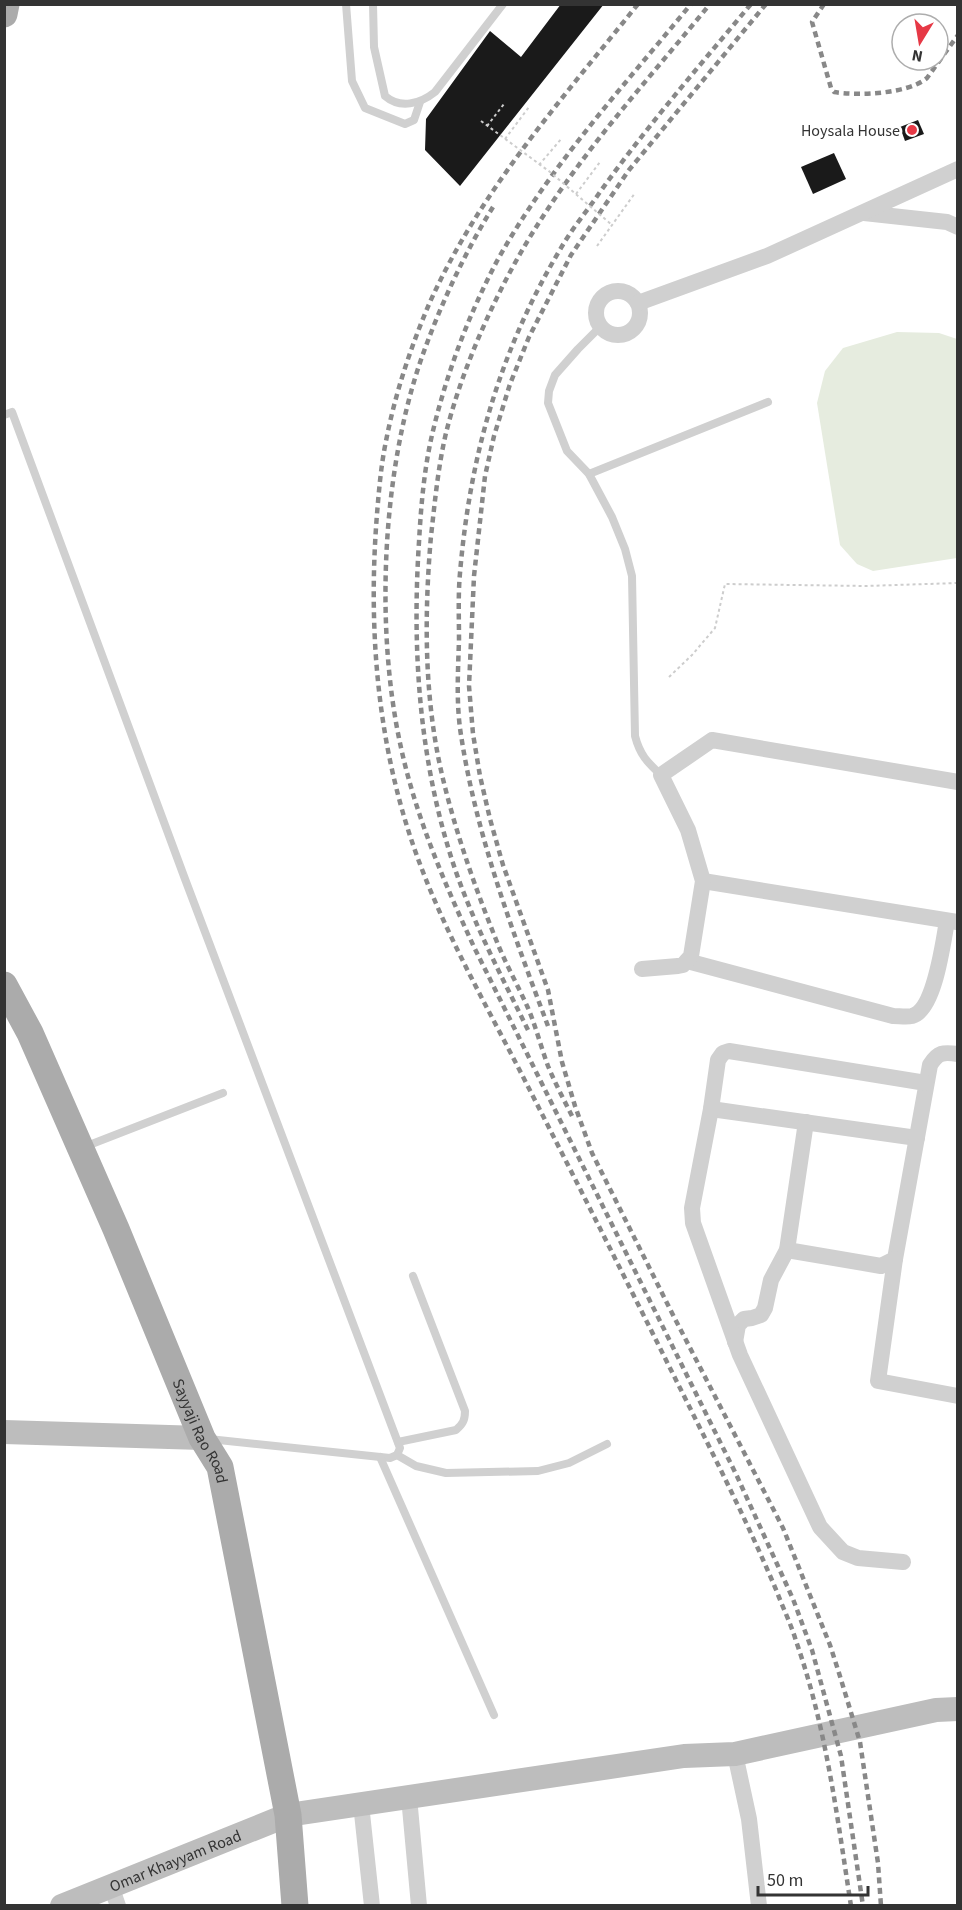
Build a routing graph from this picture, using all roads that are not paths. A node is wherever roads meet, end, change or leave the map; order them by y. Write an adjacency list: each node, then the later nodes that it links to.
1 (6, 4): 5 (main road)
2 (346, 4): 6 (lane)
3 (373, 4): 6 (lane)
4 (503, 4): 6 (lane)
5 (4, 14)
6 (420, 102)
7 (957, 169): 8 (street)
8 (863, 213): 9 (street); 10 (street)
9 (957, 227)
10 (638, 303): 11 (street); 11 (street)
11 (600, 327): 14 (lane)
12 (768, 402): 14 (lane)
13 (4, 415): 36 (lane)
14 (589, 474): 15 (lane)
15 (661, 775): 16 (street); 17 (street)
16 (957, 782)
17 (702, 880): 18 (street); 19 (street)
18 (952, 921): 19 (street)
19 (687, 961): 20 (street)
20 (642, 969)
21 (6, 992): 28 (main road, Sayyaji Rao Road)
22 (957, 1054): 23 (street)
23 (926, 1083): 25 (street); 27 (street)
24 (223, 1093): 28 (lane)
25 (711, 1109): 26 (street); 32 (street)
26 (806, 1122): 27 (street); 29 (street)
27 (917, 1138): 30 (street)
28 (81, 1148): 35 (main road, Sayyaji Rao Road)
29 (787, 1250): 30 (street); 32 (street)
30 (895, 1259): 33 (street)
31 (413, 1276): 36 (lane)
32 (735, 1342): 40 (street)
33 (957, 1396)
34 (4, 1432): 35 (street)
35 (202, 1438): 39 (lane); 46 (main road, Sayyaji Rao Road)
36 (398, 1442): 38 (lane)
37 (607, 1444): 38 (lane)
38 (397, 1455): 39 (lane)
39 (380, 1457): 42 (lane)
40 (903, 1562)
41 (957, 1709): 43 (street, Omar Khayyam Road)
42 (494, 1715)
43 (735, 1754): 44 (street, Omar Khayyam Road); 52 (street)
44 (409, 1797): 45 (street, Omar Khayyam Road); 51 (street)
45 (361, 1804): 46 (street, Omar Khayyam Road); 50 (street)
46 (288, 1815): 47 (street, Omar Khayyam Road); 49 (main road, Sayyaji Rao Road)
47 (114, 1896): 48 (street, Omar Khayyam Road)
48 (62, 1905)
49 (295, 1905)
50 (372, 1905)
51 (419, 1905)
52 (759, 1905)

